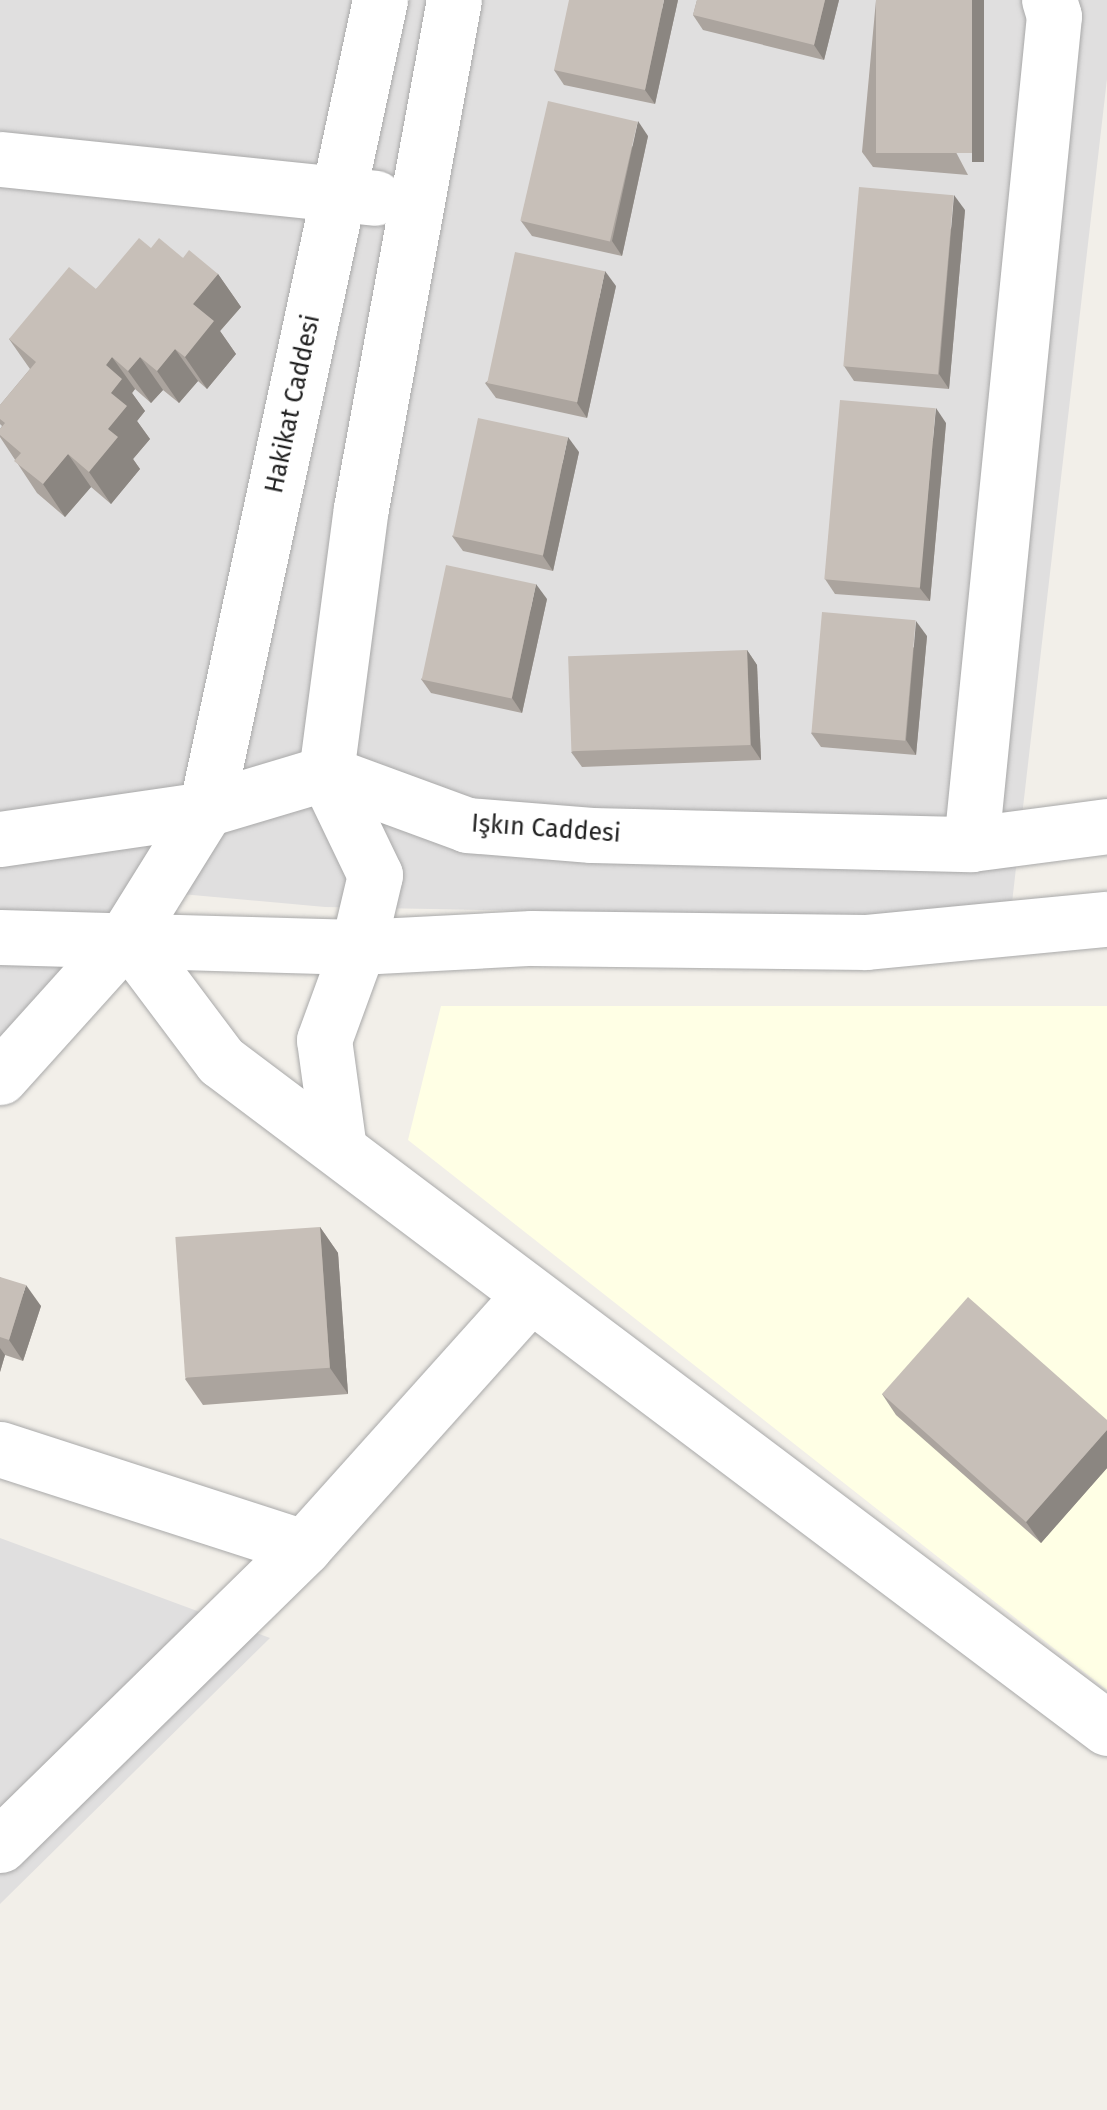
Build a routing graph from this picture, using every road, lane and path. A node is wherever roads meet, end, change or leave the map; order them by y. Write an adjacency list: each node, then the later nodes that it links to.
1 (380, 0): 5 (street, Hakikat Caddesi)
2 (454, 0): 6 (street)
3 (1049, 0): 11 (street)
4 (0, 159): 5 (street)
5 (338, 194): 6 (street); 8 (street, Hakikat Caddesi)
6 (414, 202): 7 (street)
7 (326, 773): 8 (street); 11 (street, Işkın Caddesi); 15 (street)
8 (206, 809): 10 (street); 13 (street, Hakikat Caddesi)
9 (1107, 826): 11 (street, Işkın Caddesi)
10 (0, 840)
11 (971, 844)
12 (1107, 919): 15 (street)
13 (127, 936): 14 (street); 15 (street); 16 (street, Hakikat Caddesi); 17 (street)
14 (0, 937)
15 (358, 947): 17 (street)
16 (0, 1077)
17 (339, 1149): 18 (street)
18 (530, 1295): 20 (street); 21 (street)
19 (0, 1449): 20 (street)
20 (304, 1547): 22 (street)
21 (1107, 1728)
22 (0, 1845)

